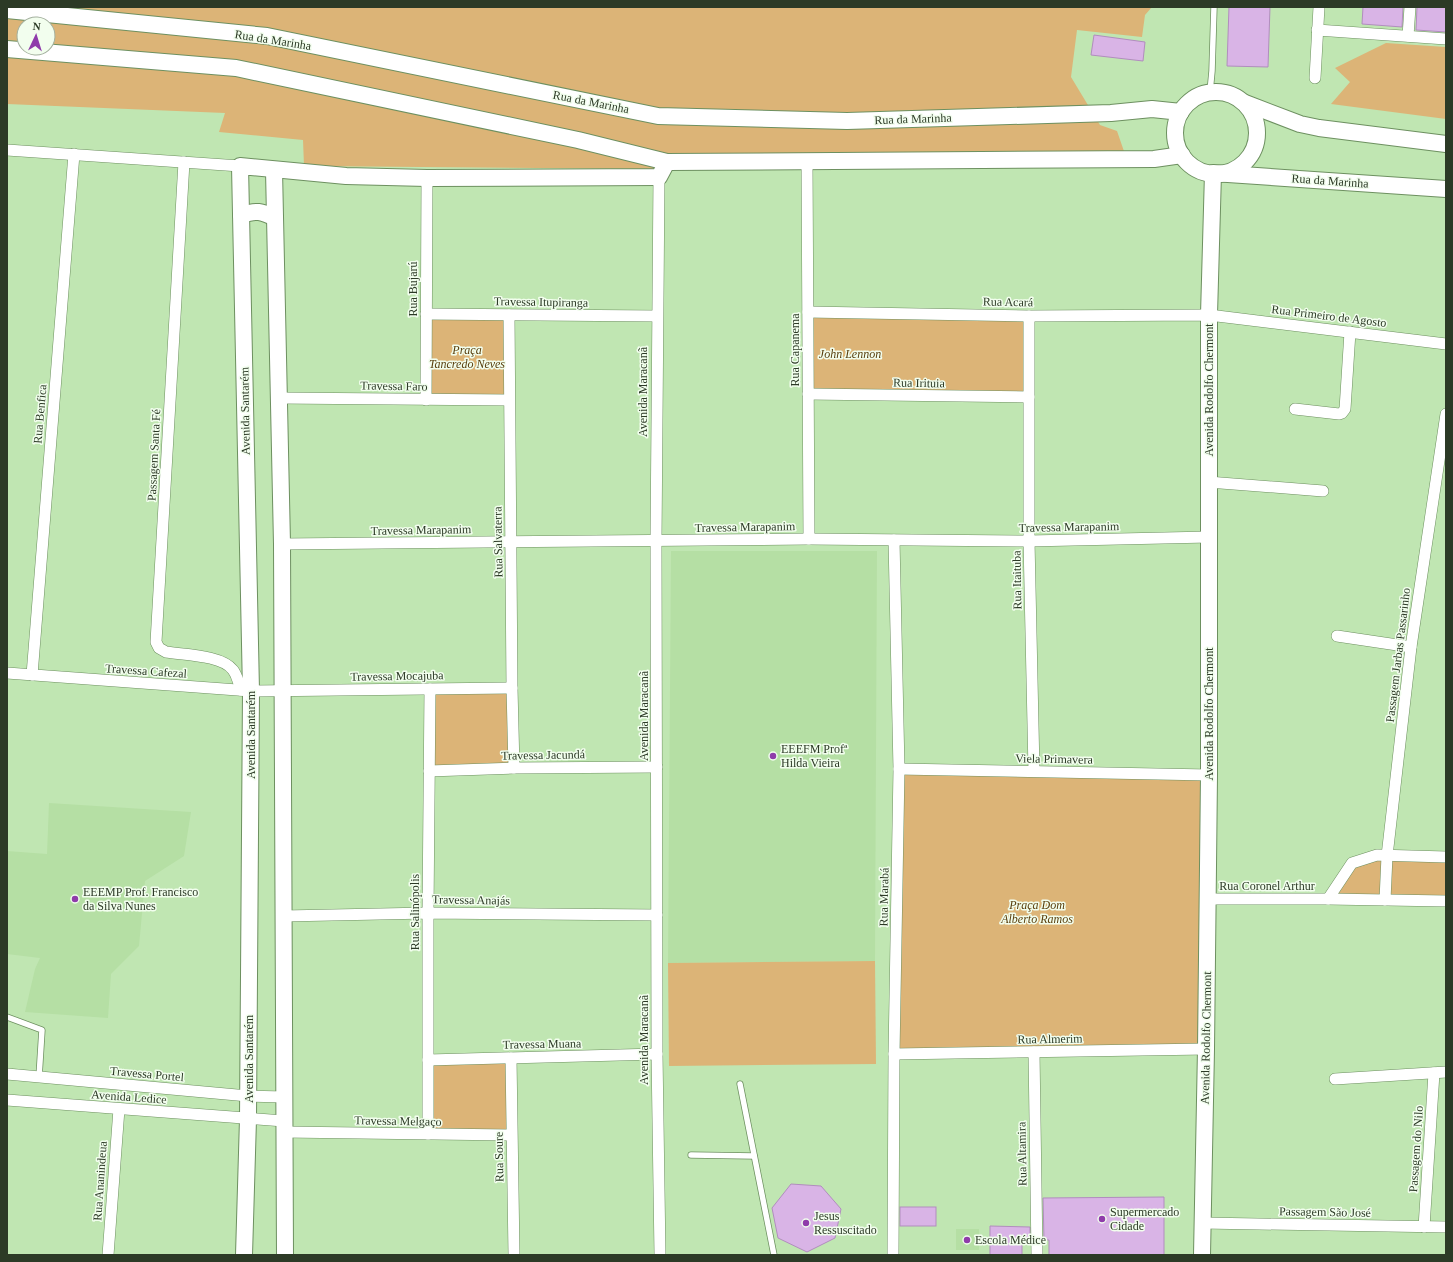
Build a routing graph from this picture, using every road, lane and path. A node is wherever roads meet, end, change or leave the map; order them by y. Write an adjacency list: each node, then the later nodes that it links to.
1 (1214, 7): 10 (lane)
2 (1319, 7): 5 (street)
3 (1410, 7): 6 (street)
4 (7, 10): 12 (main road, Rua da Marinha)
5 (1317, 30): 6 (street); 9 (street)
6 (1408, 36): 7 (street)
7 (1446, 39)
8 (7, 49): 19 (main road)
9 (1315, 78)
10 (1210, 92): 11 (main road); 12 (main road)
11 (1245, 103): 13 (main road); 22 (main road)
12 (1181, 112): 16 (main road)
13 (1446, 144)
14 (7, 150): 15 (street)
15 (74, 154): 18 (street); 55 (street, Rua Benfica)
16 (1182, 155): 17 (main road); 22 (main road)
17 (807, 161): 19 (main road); 28 (street, Rua Capanema)
18 (184, 162): 20 (street); 59 (street, Passagem Santa Fé)
19 (667, 162): 23 (main road)
20 (240, 166): 21 (main road); 26 (main road, Avenida Santarém)
21 (274, 170): 24 (main road); 27 (main road)
22 (1213, 174): 25 (main road, Rua da Marinha); 30 (main road, Avenida Rodolfo Chermont)
23 (659, 176): 24 (main road); 32 (street, Avenida Maracanã)
24 (426, 178): 29 (street, Rua Bujarú)
25 (1446, 189)
26 (241, 215): 27 (main road); 59 (main road, Avenida Santarém)
27 (275, 218): 38 (main road)
28 (808, 312): 33 (street, Rua Acará); 36 (street, Rua Capanema)
29 (426, 314): 31 (street, Travessa Itupiranga); 39 (street, Rua Bujarú)
30 (1209, 314): 33 (street, Rua Acará); 34 (street, Rua Primeiro de Agosto); 43 (main road, Avenida Rodolfo Chermont)
31 (509, 315): 32 (street, Travessa Itupiranga); 40 (street, Rua Salvaterra)
32 (657, 316): 48 (street, Avenida Maracanã)
33 (1029, 316): 37 (street, Rua Itaituba)
34 (1350, 332): 35 (street, Rua Primeiro de Agosto); 41 (street)
35 (1446, 344)
36 (808, 394): 37 (street, Rua Irituia); 46 (street, Rua Capanema)
37 (1029, 397): 49 (street, Rua Itaituba)
38 (278, 398): 39 (street, Travessa Faro); 51 (main road)
39 (426, 400): 40 (street, Travessa Faro)
40 (509, 400): 50 (street, Rua Salvaterra)
41 (1295, 408)
42 (1446, 414): 53 (street, Passagem Jarbas Passarinho)
43 (1208, 482): 44 (street); 45 (main road, Avenida Rodolfo Chermont)
44 (1323, 491)
45 (1209, 537): 49 (street, Travessa Marapanim); 65 (main road, Avenida Rodolfo Chermont)
46 (809, 539): 47 (street, Travessa Marapanim); 48 (street, Travessa Marapanim)
47 (894, 540): 49 (street, Travessa Marapanim); 62 (street, Rua Marabá)
48 (656, 541): 50 (street, Travessa Marapanim); 60 (street, Avenida Maracanã)
49 (1029, 541): 64 (street, Rua Itaituba)
50 (511, 542): 51 (street, Travessa Marapanim); 56 (street, Rua Salvaterra)
51 (282, 544): 58 (main road)
52 (1337, 636): 53 (street)
53 (1411, 647): 66 (street, Passagem Jarbas Passarinho)
54 (7, 673): 55 (street, Travessa Cafezal)
55 (32, 675): 59 (street, Travessa Cafezal)
56 (512, 688): 57 (street, Travessa Mocajuba); 61 (street, Rua Salvaterra)
57 (430, 689): 58 (street, Travessa Mocajuba); 63 (street, Rua Salinópolis)
58 (283, 690): 59 (street, Travessa Cafezal); 74 (main road)
59 (246, 691): 88 (main road, Avenida Santarém)
60 (657, 767): 61 (street, Travessa Jacundá); 73 (street, Avenida Maracanã)
61 (514, 768): 63 (street, Travessa Jacundá)
62 (899, 769): 64 (street, Viela Primavera); 79 (street, Rua Marabá)
63 (429, 771): 72 (street, Rua Salinópolis)
64 (1034, 771): 65 (street, Viela Primavera)
65 (1209, 775): 68 (main road, Avenida Rodolfo Chermont)
66 (1387, 856): 67 (street, Rua Coronel Arthur); 69 (street, Rua Coronel Arthur); 70 (street, Passagem Jarbas Passarinho)
67 (1446, 857)
68 (1207, 899): 69 (street, Rua Coronel Arthur); 76 (main road, Avenida Rodolfo Chermont)
69 (1328, 899): 70 (street, Rua Coronel Arthur)
70 (1385, 900): 71 (street, Rua Coronel Arthur)
71 (1446, 901)
72 (428, 913): 73 (street, Travessa Anajás); 74 (street, Travessa Anajás); 81 (street, Rua Salinópolis)
73 (657, 915): 78 (street, Avenida Maracanã)
74 (284, 916): 89 (main road)
75 (7, 1017): 85 (lane)
76 (1206, 1049): 77 (street, Rua Almerim); 98 (main road, Avenida Rodolfo Chermont)
77 (1034, 1052): 79 (street, Rua Almerim); 108 (street, Rua Altamira)
78 (657, 1054): 80 (street, Travessa Muana); 105 (street, Avenida Maracanã)
79 (894, 1054): 107 (street, Rua Marabá)
80 (511, 1058): 81 (street, Travessa Muana); 95 (street, Rua Soure)
81 (428, 1060): 94 (street, Rua Salinópolis)
82 (1446, 1072): 83 (street)
83 (1434, 1073): 86 (street); 99 (street, Passagem do Nilo)
84 (7, 1074): 85 (street, Travessa Portel)
85 (39, 1077): 88 (street, Travessa Portel)
86 (1335, 1079)
87 (740, 1084): 97 (lane)
88 (248, 1096): 89 (street, Travessa Portel); 92 (main road, Avenida Santarém)
89 (284, 1097): 93 (main road)
90 (7, 1100): 91 (street, Avenida Ledice)
91 (119, 1109): 92 (street, Avenida Ledice); 101 (street, Rua Ananindeua)
92 (248, 1119): 93 (street, Travessa Melgaço); 102 (main road, Avenida Santarém)
93 (284, 1126): 94 (street, Travessa Melgaço); 103 (main road)
94 (428, 1134): 95 (street, Travessa Melgaço)
95 (512, 1135): 104 (street, Rua Soure)
96 (691, 1155): 97 (lane)
97 (754, 1156): 106 (lane)
98 (1203, 1223): 99 (street, Passagem São José); 109 (main road, Avenida Rodolfo Chermont)
99 (1424, 1227): 100 (street, Passagem São José)
100 (1446, 1227)
101 (108, 1255)
102 (244, 1255)
103 (285, 1255)
104 (514, 1255)
105 (660, 1255)
106 (774, 1255)
107 (893, 1255)
108 (1037, 1255)
109 (1202, 1255)

